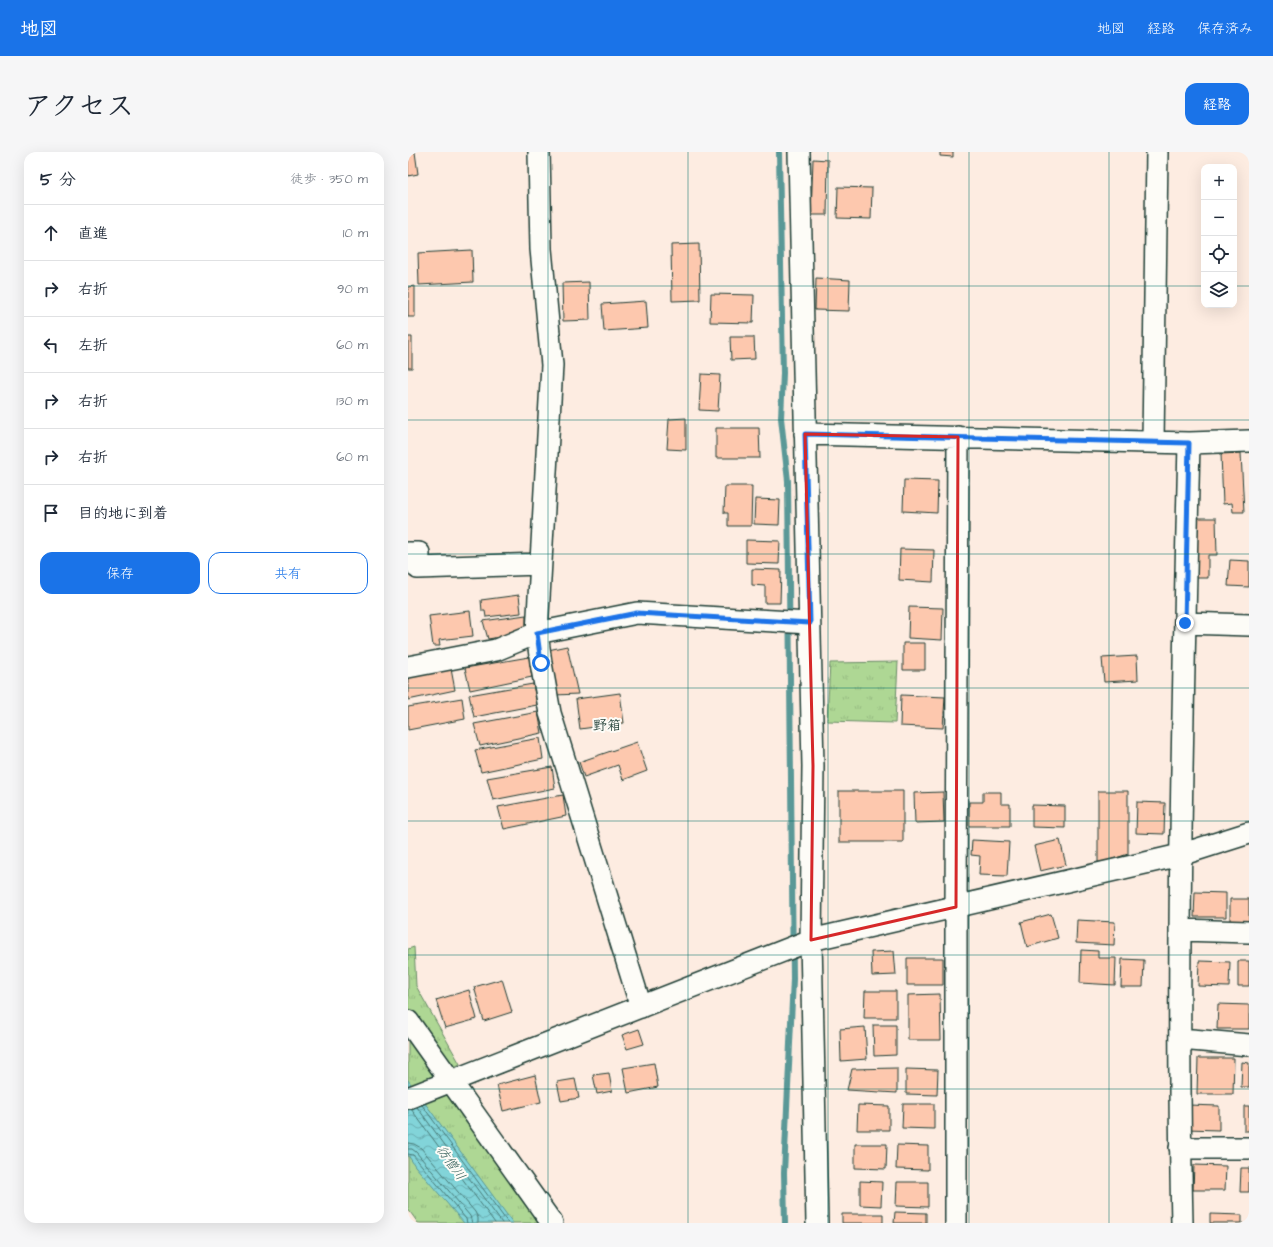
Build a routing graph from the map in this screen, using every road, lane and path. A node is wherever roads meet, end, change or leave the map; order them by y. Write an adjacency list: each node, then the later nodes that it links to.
1 (539, 152): 10 (street)
2 (799, 152): 4 (street)
3 (1157, 152): 7 (street)
4 (805, 434): 5 (street); 11 (street)
5 (958, 437): 7 (street); 18 (street)
6 (1249, 441): 8 (street)
7 (1153, 442): 8 (street)
8 (1189, 443): 12 (street)
9 (408, 553): 10 (street)
10 (540, 564): 14 (street)
11 (810, 623): 14 (street); 21 (street)
12 (1185, 623): 13 (street); 17 (street)
13 (1249, 625)
14 (537, 633): 15 (street); 22 (street)
15 (408, 667)
16 (1249, 833): 17 (street)
17 (1180, 855): 18 (street); 19 (street)
18 (956, 907): 21 (street); 32 (street)
19 (1180, 930): 20 (street); 24 (street)
20 (1249, 932)
21 (811, 940): 22 (street); 31 (street)
22 (641, 1007): 26 (street)
23 (408, 1021): 26 (street)
24 (1180, 1039): 25 (street); 28 (street)
25 (1249, 1045)
26 (451, 1081): 27 (street); 30 (street)
27 (408, 1098)
28 (1180, 1148): 29 (street); 33 (street)
29 (1249, 1148)
30 (552, 1223)
31 (817, 1223)
32 (956, 1223)
33 (1182, 1223)

